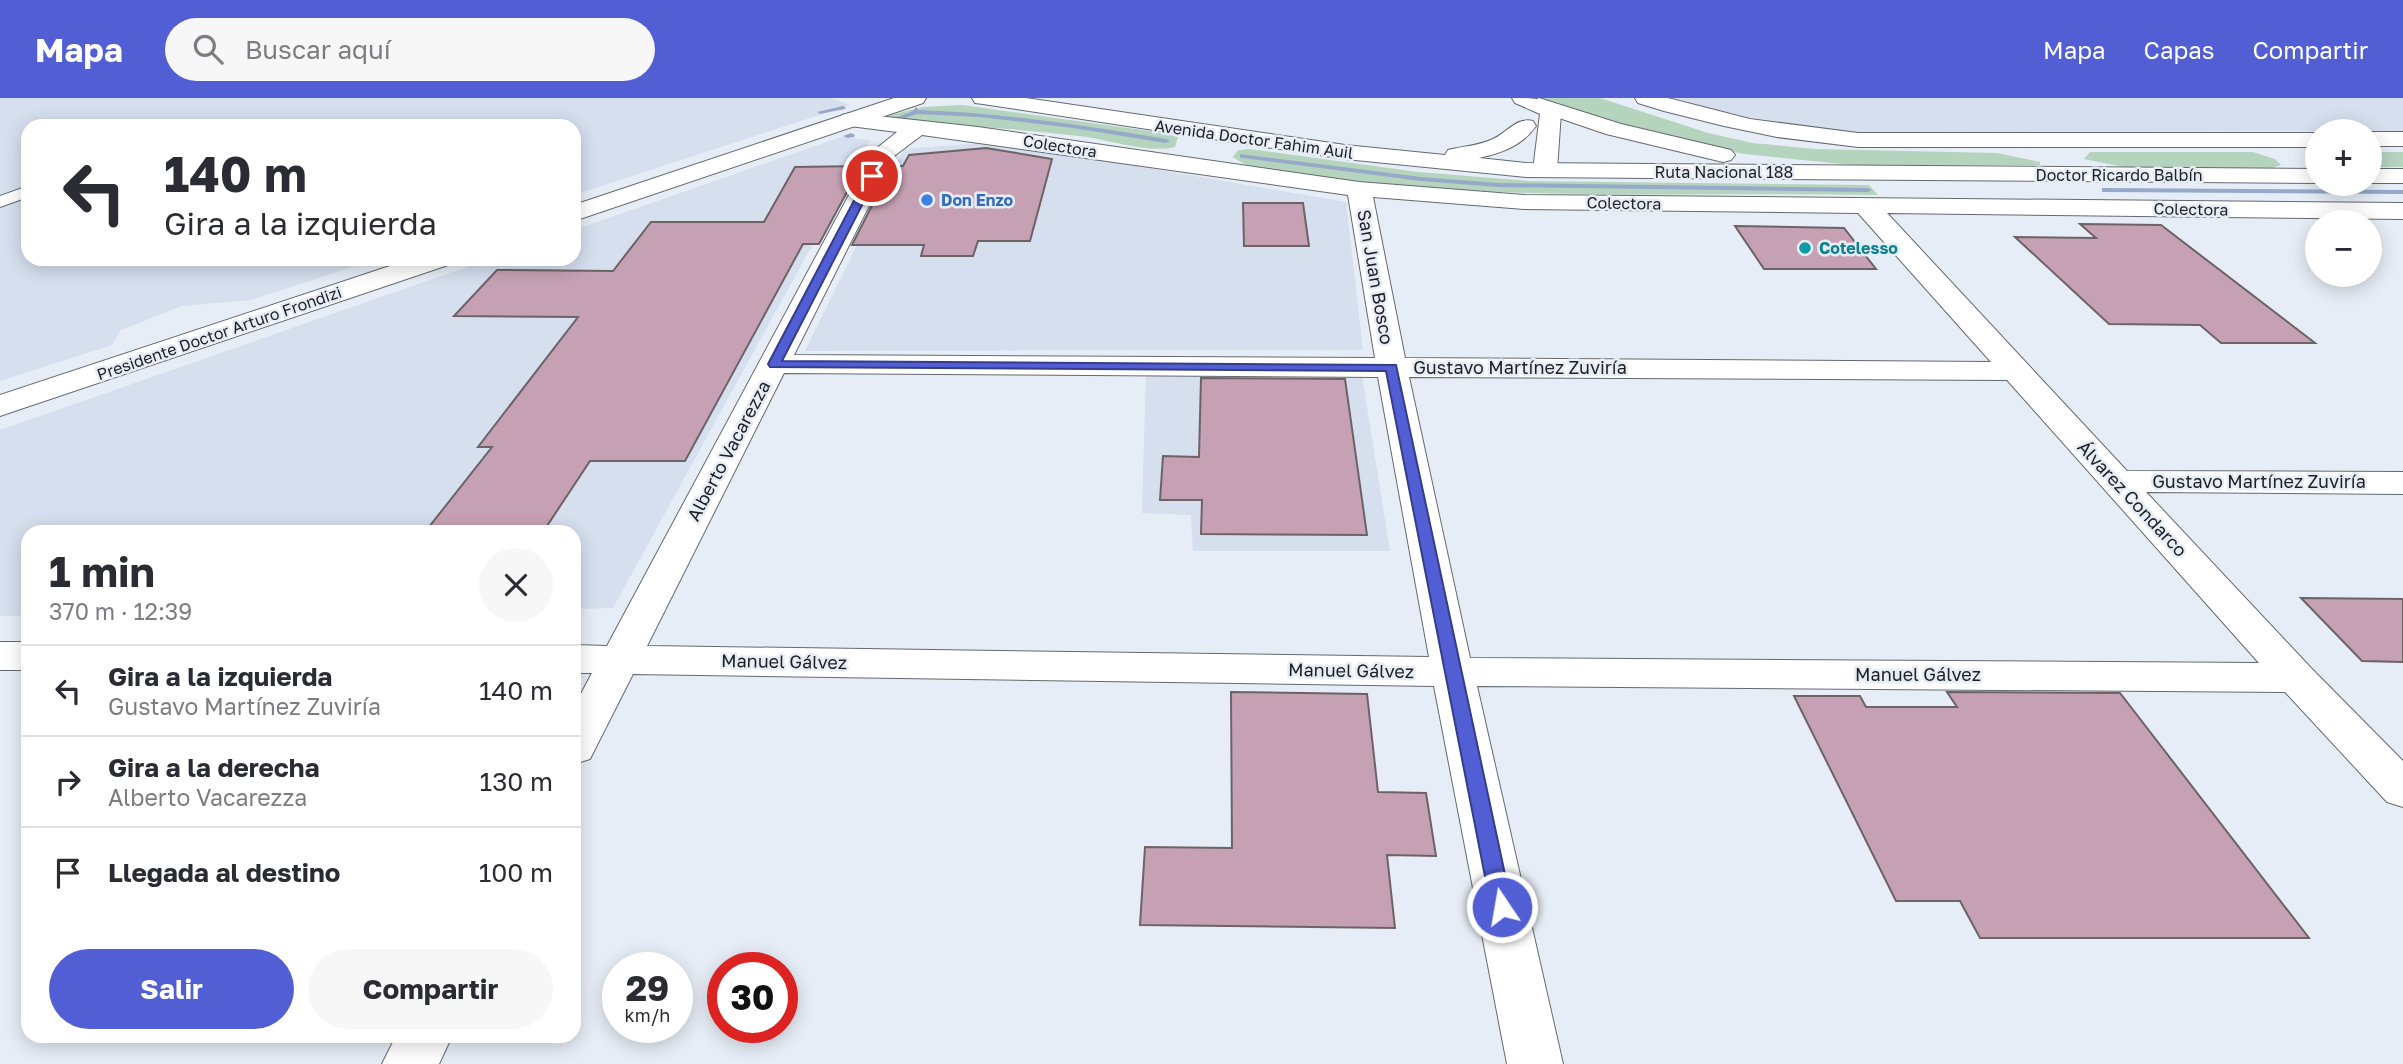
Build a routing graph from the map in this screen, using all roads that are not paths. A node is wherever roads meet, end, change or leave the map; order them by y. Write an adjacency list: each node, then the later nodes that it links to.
1 (915, 98): 7 (main road)
2 (983, 98): 10 (main road, Avenida Doctor Fahim Auil)
3 (1504, 98): 8 (main road)
4 (1646, 98): 11 (main road)
5 (1532, 101): 18 (main road); 19 (main road)
6 (1761, 104): 11 (main road)
7 (850, 120): 9 (main road, Colectora); 30 (main road)
8 (1525, 125): 16 (main road); 18 (main road)
9 (917, 128): 17 (main road, Colectora); 33 (main road, Alberto Vacarezza)
10 (1219, 134): 16 (main road, Avenida Doctor Fahim Auil); 17 (main road)
11 (1811, 136): 15 (main road)
12 (2382, 139): 13 (main road)
13 (2403, 139)
14 (2305, 140): 15 (main road)
15 (2034, 141): 21 (main road)
16 (1391, 158): 18 (main road, Avenida Doctor Fahim Auil)
17 (1187, 166): 25 (main road, Colectora)
18 (1536, 170): 19 (main road, Ruta Nacional 188)
19 (1920, 174): 20 (main road, Doctor Ricardo Balbín)
20 (2002, 175): 21 (main road, Doctor Ricardo Balbín); 29 (main road)
21 (2082, 175): 22 (main road, Doctor Ricardo Balbín)
22 (2305, 176)
23 (2382, 176): 24 (main road)
24 (2403, 176)
25 (1359, 189): 28 (main road, Colectora); 34 (main road, San Juan Bosco)
26 (21, 194): 27 (lane)
27 (0, 202)
28 (1865, 205): 29 (main road, Colectora); 35 (main road, Álvarez Condarco)
29 (2039, 207): 31 (main road, Colectora)
30 (581, 211)
31 (2403, 211)
32 (417, 266): 36 (main road, Presidente Doctor Arturo Frondizi)
33 (774, 364): 34 (main road, Gustavo Martínez Zuviría); 42 (main road, Alberto Vacarezza)
34 (1391, 367): 35 (main road, Gustavo Martínez Zuviría); 43 (main road, San Juan Bosco)
35 (2014, 371): 37 (main road, Álvarez Condarco)
36 (0, 406)
37 (2115, 481): 38 (main road, Gustavo Martínez Zuviría); 44 (main road, Álvarez Condarco)
38 (2403, 483)
39 (0, 656): 40 (main road)
40 (21, 656)
41 (581, 659): 42 (main road, Manuel Gálvez)
42 (620, 659): 43 (main road, Manuel Gálvez); 45 (main road, Alberto Vacarezza)
43 (1452, 672): 44 (main road, Manuel Gálvez); 49 (main road, San Juan Bosco)
44 (2296, 678): 46 (main road, Álvarez Condarco)
45 (581, 734)
46 (2403, 790)
47 (421, 1043): 48 (main road)
48 (410, 1064)
49 (1535, 1064)

